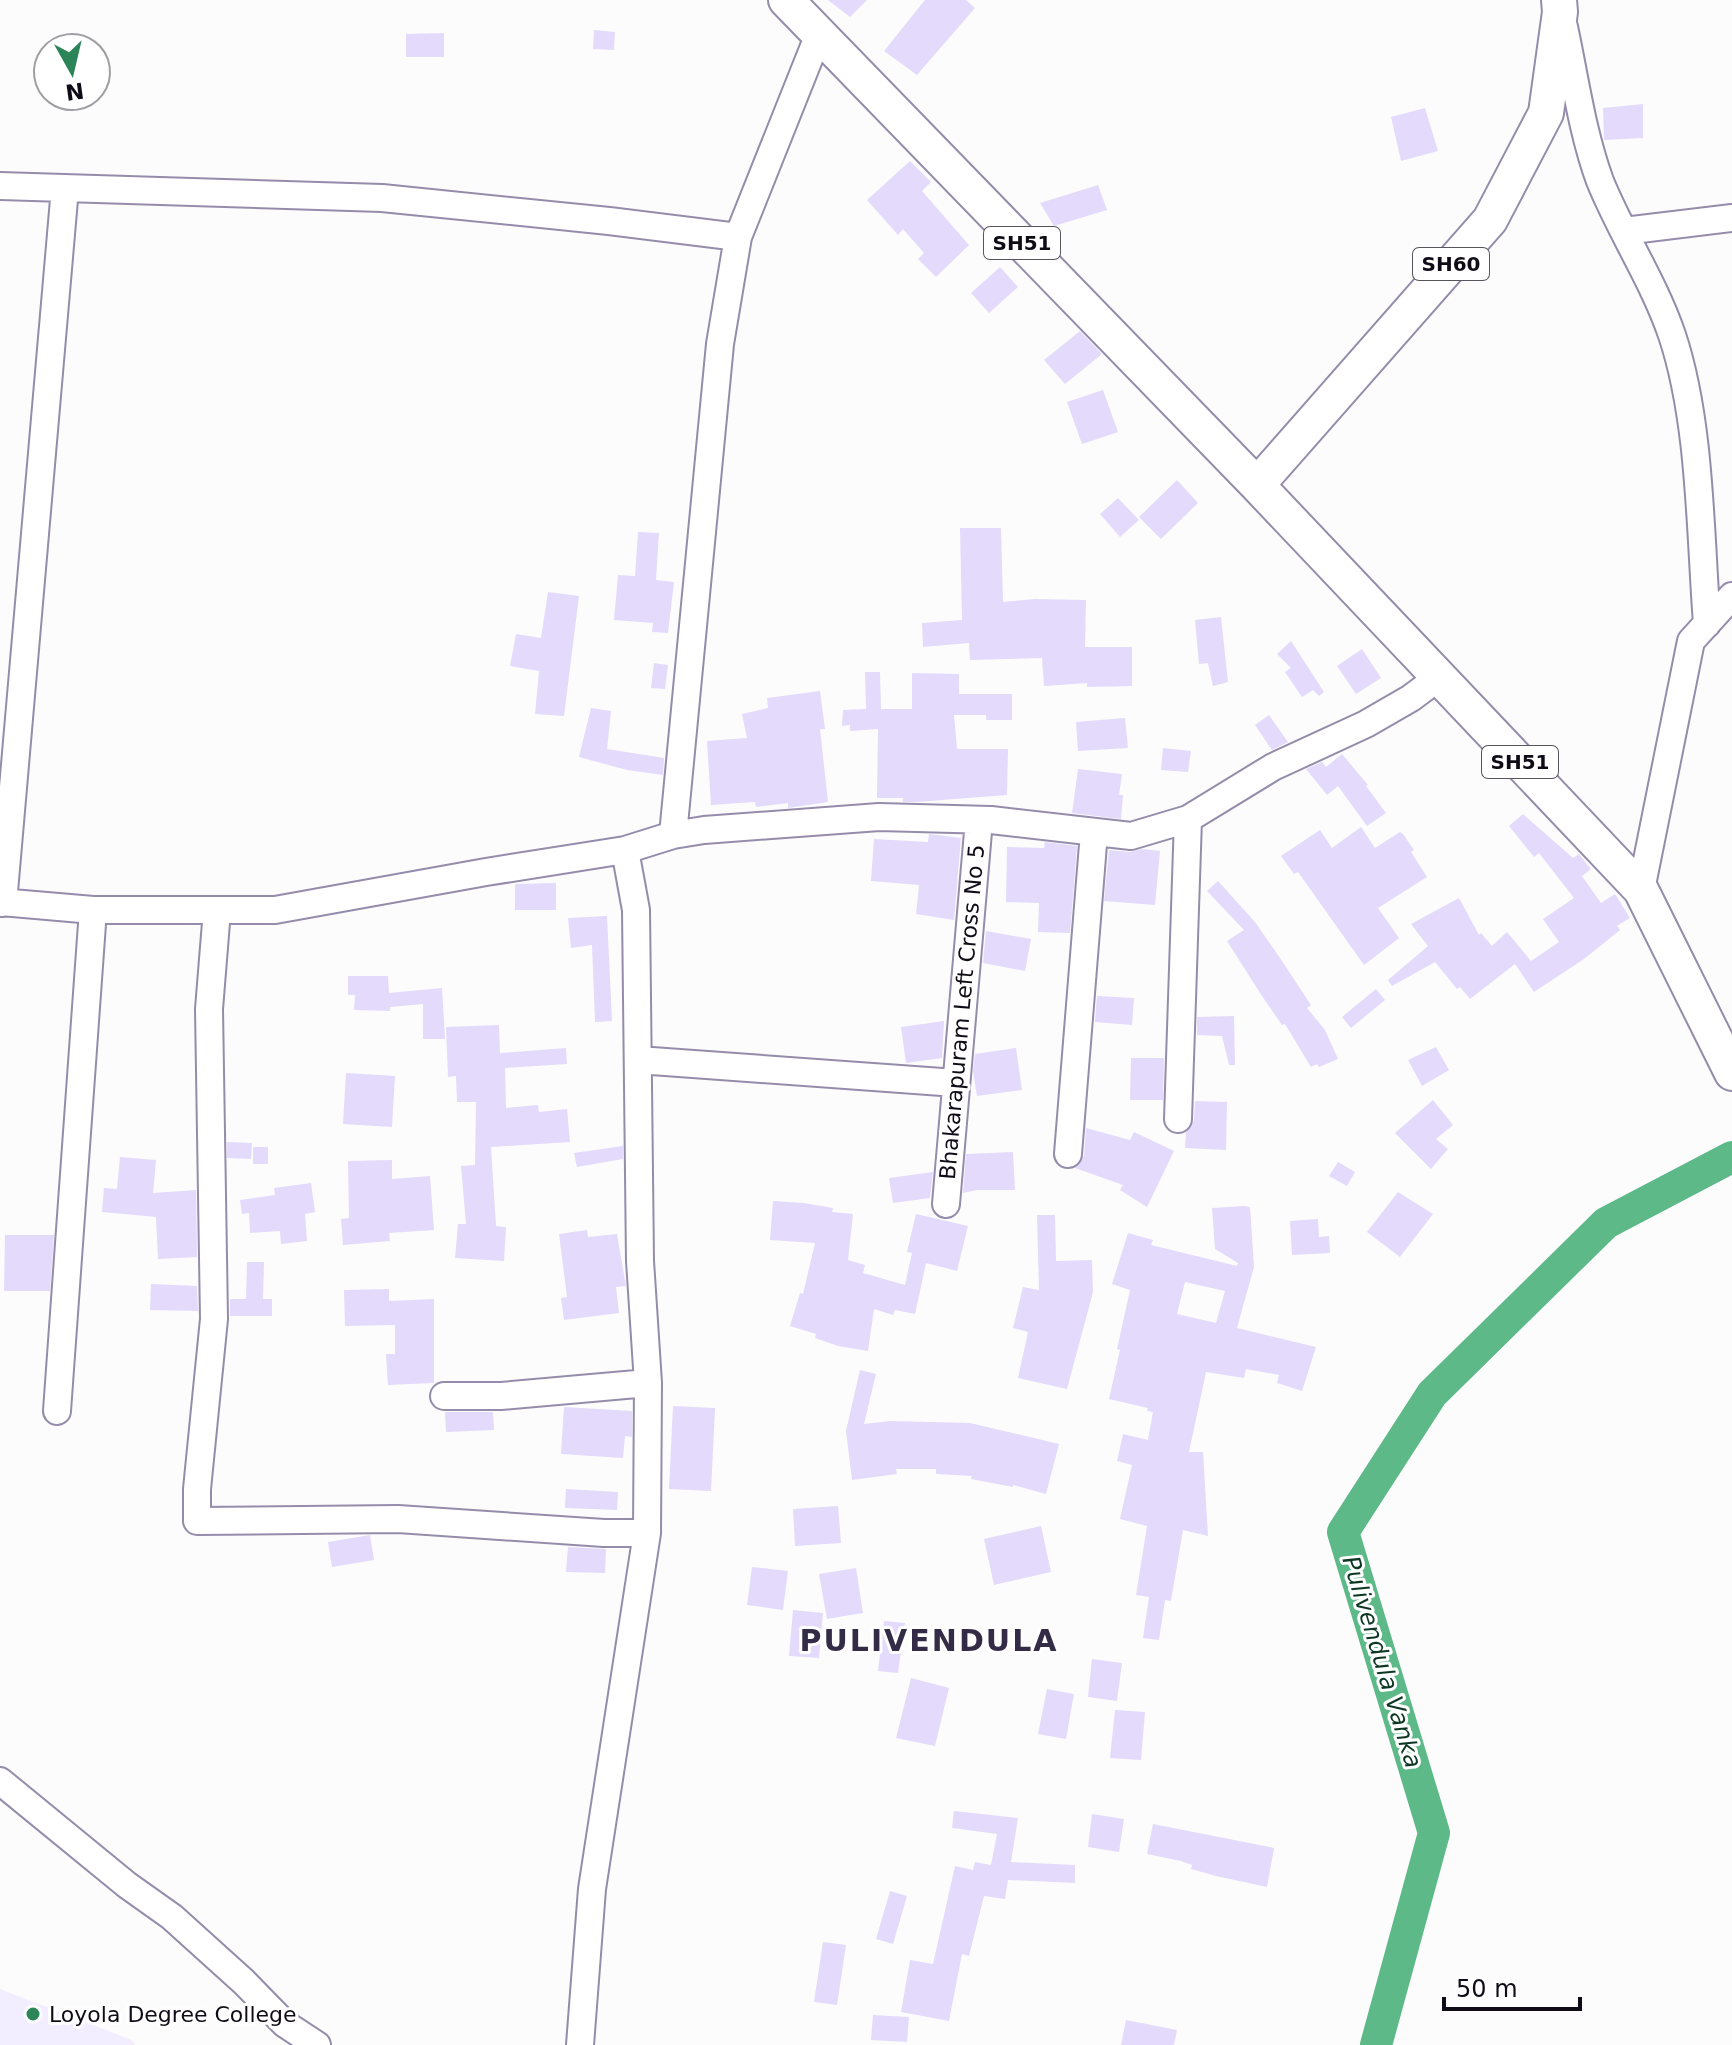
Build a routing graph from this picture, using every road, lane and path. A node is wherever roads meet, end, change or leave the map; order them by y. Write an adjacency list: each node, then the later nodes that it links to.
1 (786, 0): 3 (main road, SH51)
2 (1560, 6): 7 (street); 9 (main road, SH60)
3 (819, 34): 8 (street); 9 (main road, SH51)
4 (0, 186): 5 (street)
5 (65, 188): 8 (street); 19 (street)
6 (1732, 218): 7 (street)
7 (1624, 231): 11 (street)
8 (738, 237): 16 (street)
9 (1257, 485): 12 (main road, SH51)
10 (1732, 596): 11 (street)
11 (1707, 624): 18 (street)
12 (1439, 677): 13 (street); 18 (main road, SH51)
13 (1188, 819): 15 (street); 25 (street)
14 (979, 820): 15 (street); 16 (street); 24 (street, Bhakarapuram Left Cross No 5)
15 (1094, 832): 26 (street)
16 (673, 835): 17 (street)
17 (625, 850): 21 (street); 22 (street)
18 (1641, 890): 23 (main road, SH51)
19 (1, 902): 20 (street)
20 (93, 910): 21 (street); 30 (street)
21 (217, 910): 31 (street)
22 (638, 1060): 24 (street); 28 (street)
23 (1732, 1073)
24 (956, 1083): 27 (street, Bhakarapuram Left Cross No 5)
25 (1178, 1119)
26 (1068, 1154)
27 (946, 1204)
28 (648, 1383): 29 (street); 31 (street)
29 (444, 1396)
30 (57, 1411)
31 (647, 1533): 34 (street)
32 (0, 1781): 33 (street)
33 (317, 2045)
34 (580, 2045)

